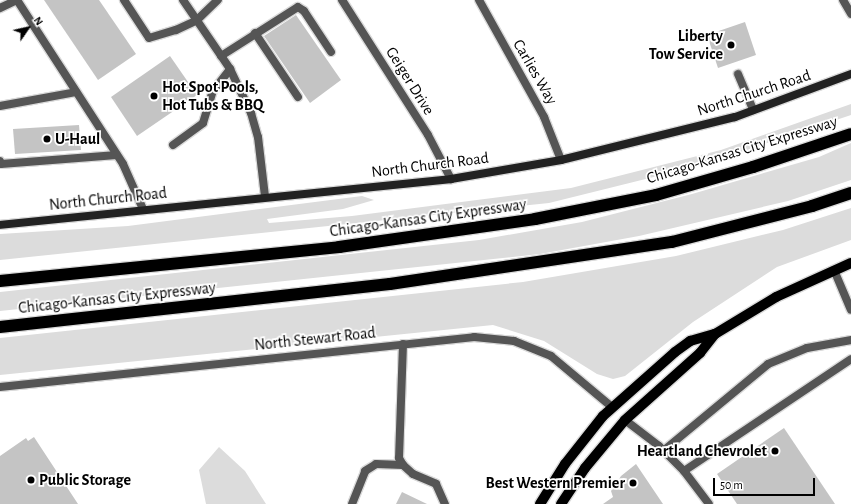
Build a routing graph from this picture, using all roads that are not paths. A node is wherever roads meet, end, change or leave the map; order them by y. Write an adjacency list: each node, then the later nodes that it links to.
1 (17, 0): 8 (street); 17 (street)
2 (124, 0): 10 (street)
3 (184, 0): 10 (street)
4 (218, 0): 10 (street)
5 (342, 0): 26 (street, Geiger Drive)
6 (479, 0): 24 (street, Carlies Way)
7 (843, 0): 9 (street)
8 (0, 8)
9 (851, 14)
10 (197, 20): 13 (street)
11 (255, 33): 12 (street); 13 (street); 18 (street)
12 (331, 52)
13 (221, 56): 14 (street)
14 (230, 69): 22 (street); 28 (street)
15 (738, 74): 20 (street)
16 (851, 74): 20 (main road, North Church Road)
17 (76, 92): 19 (street); 23 (street)
18 (298, 97)
19 (0, 106)
20 (754, 110): 24 (main road, North Church Road)
21 (851, 134): 33 (highway, Chicago-Kansas City Expressway)
22 (173, 145)
23 (117, 155): 25 (street); 29 (street)
24 (561, 160): 26 (main road, North Church Road)
25 (0, 161)
26 (451, 179): 28 (main road, North Church Road)
27 (851, 193): 35 (highway, Chicago-Kansas City Expressway)
28 (265, 197): 29 (main road, North Church Road)
29 (143, 209): 30 (main road, North Church Road)
30 (0, 225)
31 (851, 263): 32 (main road)
32 (834, 270): 34 (street); 36 (main road)
33 (0, 282)
34 (851, 310)
35 (0, 327)
36 (716, 334): 41 (main road); 42 (main road)
37 (851, 340): 43 (street)
38 (403, 344): 40 (street, North Stewart Road); 41 (street, North Stewart Road); 44 (street)
39 (851, 359): 45 (street)
40 (0, 387)
41 (612, 407): 48 (main road)
42 (625, 420): 43 (street); 49 (main road)
43 (663, 451): 45 (street)
44 (402, 466): 46 (street); 47 (street)
45 (684, 471): 50 (street)
46 (352, 504)
47 (445, 504)
48 (540, 504)
49 (561, 504)
50 (709, 504)

